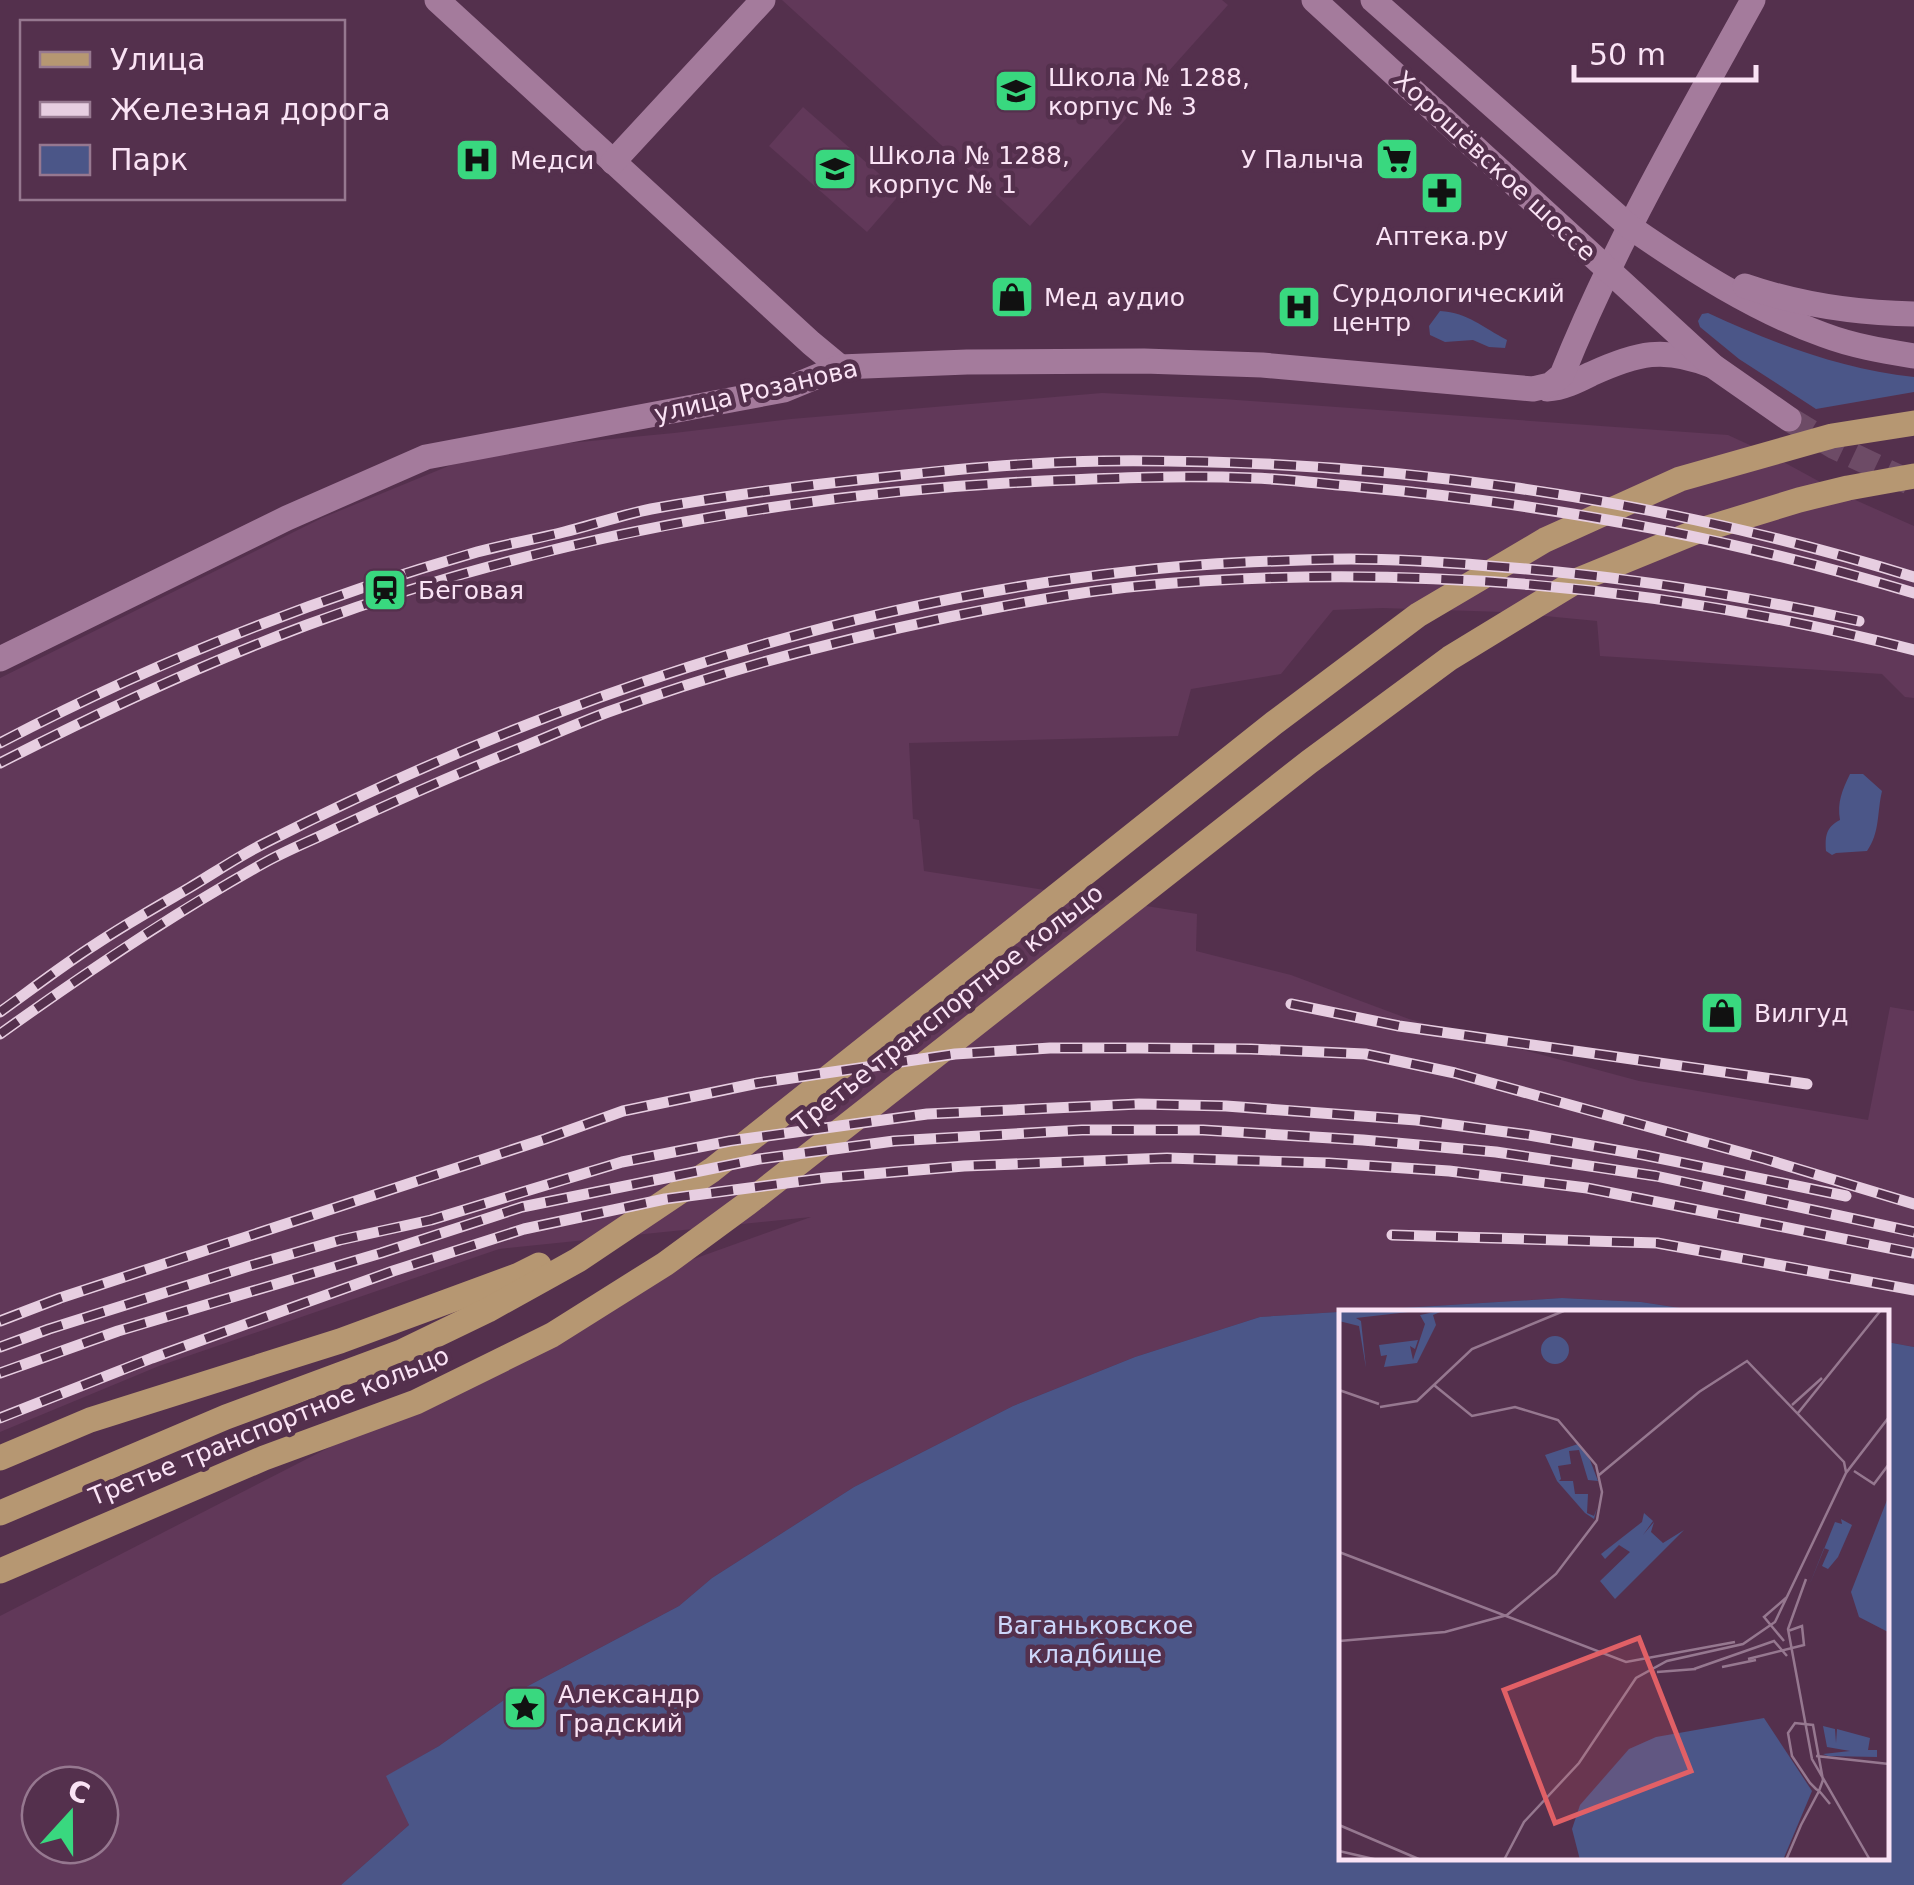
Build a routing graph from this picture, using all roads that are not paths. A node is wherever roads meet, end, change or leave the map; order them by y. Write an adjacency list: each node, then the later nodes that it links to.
1 (436, 0): 6 (street)
2 (762, 0): 6 (street)
3 (1314, 0): 8 (street, Хорошёвское шоссе)
4 (1373, 0): 7 (street, Хорошёвское шоссе)
5 (1754, 0): 7 (street)
6 (613, 162): 12 (street)
7 (1630, 227): 8 (street, Хорошёвское шоссе); 9 (street); 10 (street)
8 (1608, 271): 11 (street); 13 (street)
9 (1914, 314)
10 (1914, 356)
11 (1713, 366): 13 (street, улица Розанова); 14 (street)
12 (840, 367): 13 (street, улица Розанова); 17 (street, улица Розанова)
13 (1532, 388)
14 (1790, 419)
15 (1914, 423): 18 (main road, Третье транспортное кольцо)
16 (1914, 476): 21 (main road, Третье транспортное кольцо)
17 (0, 659)
18 (656, 1207): 19 (main road); 20 (main road, Третье транспортное кольцо)
19 (0, 1458)
20 (0, 1513)
21 (0, 1570)

